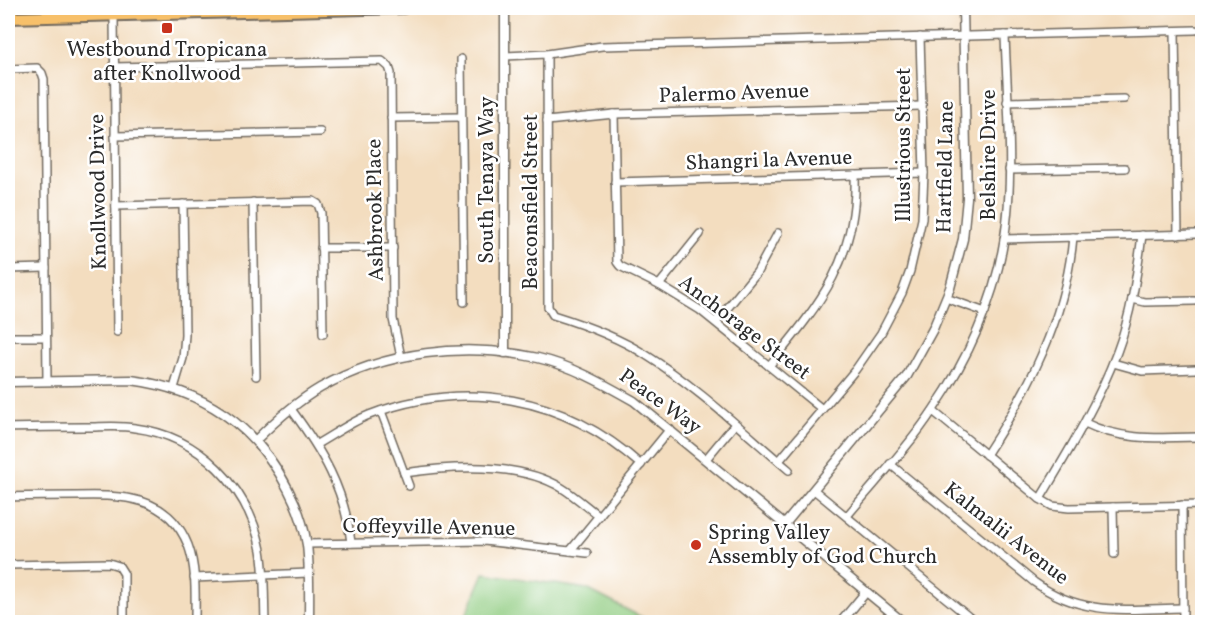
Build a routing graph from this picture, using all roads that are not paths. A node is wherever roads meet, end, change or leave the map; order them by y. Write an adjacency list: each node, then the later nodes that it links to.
1 (404, 8): 4 (main road)
2 (505, 8): 12 (street, South Tenaya Way)
3 (963, 8): 9 (street, Hartfield Lane)
4 (114, 15): 5 (main road); 14 (street, Knollwood Drive)
5 (8, 18)
6 (1195, 30): 7 (street)
7 (1175, 31): 8 (street); 35 (street)
8 (1005, 35): 9 (street); 17 (street, Belshire Drive)
9 (964, 36): 10 (street); 45 (street, Hartfield Lane)
10 (920, 37): 11 (street); 18 (street, Illustrious Street)
11 (547, 54): 12 (street); 22 (street, Beaconsfield Street)
12 (505, 56): 55 (street, South Tenaya Way)
13 (461, 59): 20 (street)
14 (114, 67): 21 (street, Ashbrook Place); 24 (street, Knollwood Drive)
15 (8, 69): 42 (street)
16 (1124, 99): 17 (street)
17 (1007, 102): 26 (street, Belshire Drive)
18 (922, 105): 19 (street, Palermo Avenue); 27 (street, Illustrious Street)
19 (614, 114): 22 (street, Palermo Avenue); 29 (street, Anchorage Street)
20 (460, 117): 21 (street); 48 (street)
21 (391, 118): 41 (street, Ashbrook Place)
22 (547, 121): 69 (street, Beaconsfield Street)
23 (320, 132): 24 (street)
24 (115, 136): 32 (street, Knollwood Drive)
25 (1125, 168): 26 (street)
26 (1009, 170): 39 (street, Belshire Drive)
27 (924, 173): 28 (street, Shangri la Avenue); 65 (street, Illustrious Street)
28 (855, 175): 29 (street, Shangri la Avenue); 58 (street)
29 (615, 182): 44 (street, Anchorage Street)
30 (253, 202): 31 (street); 40 (street); 60 (street)
31 (183, 204): 32 (street); 63 (street)
32 (116, 206): 51 (street, Knollwood Drive)
33 (778, 233): 50 (street)
34 (700, 234): 44 (street)
35 (1178, 234): 36 (street); 37 (street)
36 (1197, 234)
37 (1142, 236): 38 (street); 46 (street)
38 (1073, 237): 39 (street); 75 (street)
39 (1004, 239): 49 (street, Belshire Drive)
40 (321, 248): 41 (street); 52 (street)
41 (393, 248): 56 (street, Ashbrook Place)
42 (46, 268): 43 (street); 54 (street)
43 (8, 269)
44 (658, 285): 50 (street, Anchorage Street)
45 (946, 298): 49 (street); 83 (street, Hartfield Lane)
46 (1132, 299): 47 (street); 57 (street)
47 (1194, 301)
48 (464, 302)
49 (985, 312): 67 (street, Belshire Drive)
50 (716, 322): 58 (street, Anchorage Street)
51 (117, 332)
52 (323, 334)
53 (8, 337): 54 (street)
54 (46, 337): 61 (street)
55 (505, 353): 56 (street, Peace Way); 71 (street, Peace Way)
56 (401, 357): 64 (street, Peace Way)
57 (1113, 363): 59 (street); 68 (street)
58 (769, 366): 65 (street, Anchorage Street)
59 (1196, 369)
60 (256, 376)
61 (46, 381): 62 (street); 63 (street)
62 (8, 382)
63 (174, 388): 73 (street)
64 (291, 409): 73 (street, Peace Way); 74 (street)
65 (822, 409): 77 (street, Illustrious Street)
66 (381, 411): 74 (street); 79 (street); 81 (street)
67 (933, 411): 75 (street); 78 (street, Belshire Drive)
68 (1085, 423): 72 (street); 85 (street)
69 (735, 424): 76 (street); 77 (street, Beaconsfield Street)
70 (8, 428): 99 (street)
71 (670, 429): 76 (street, Peace Way); 79 (street)
72 (1198, 437)
73 (256, 440): 93 (street)
74 (317, 444): 92 (street)
75 (986, 455): 85 (street)
76 (706, 459): 91 (street, Peace Way)
77 (779, 461): 80 (street, Beaconsfield Street)
78 (890, 464): 90 (street, Belshire Drive); 102 (street, Kalmalii Avenue)
79 (641, 465): 89 (street)
80 (789, 470)
81 (404, 473): 82 (street); 89 (street)
82 (409, 486)
83 (814, 490): 90 (street); 91 (street, Hartfield Lane)
84 (8, 497): 100 (street)
85 (1040, 500): 88 (street)
86 (1182, 505): 87 (street); 88 (street); 102 (street)
87 (1203, 505)
88 (1113, 507): 96 (street)
89 (599, 516): 94 (street)
90 (846, 516): 109 (street)
91 (785, 524): 101 (street, Peace Way)
92 (351, 543): 93 (street, Coffeyville Avenue); 94 (street, Coffeyville Avenue)
93 (307, 544): 98 (street)
94 (570, 551): 95 (street, Coffeyville Avenue)
95 (587, 553)
96 (1114, 554)
97 (8, 565): 103 (street)
98 (308, 573): 99 (street); 106 (street)
99 (263, 575): 100 (street); 105 (street)
100 (194, 578): 104 (street)
101 (866, 592): 107 (street); 108 (street, Peace Way)
102 (1183, 608): 110 (street)
103 (124, 622)
104 (195, 622)
105 (266, 622)
106 (309, 622)
107 (841, 622)
108 (903, 622)
109 (975, 622)
110 (1183, 622)

